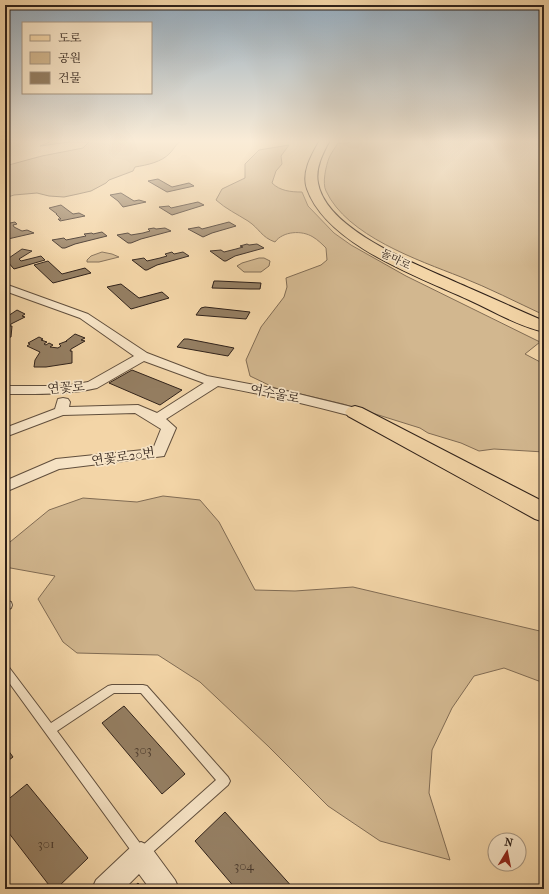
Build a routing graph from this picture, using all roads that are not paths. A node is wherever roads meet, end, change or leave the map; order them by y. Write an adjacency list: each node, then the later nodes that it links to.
1 (313, 182): 3 (main road, 돌마로)
2 (5, 287): 4 (street, 여수울로)
3 (544, 328)
4 (143, 356): 5 (street, 여수울로); 7 (street, 연꽃로)
5 (215, 382): 9 (street, 여수울로); 10 (street)
6 (5, 390): 7 (street, 연꽃로)
7 (66, 390): 8 (street)
8 (61, 411): 10 (street); 11 (street)
9 (355, 412): 13 (street, 여수울로); 14 (main road)
10 (157, 419): 12 (street, 연꽃로20번)
11 (5, 432)
12 (5, 486)
13 (544, 505)
14 (544, 513)
15 (5, 669): 16 (lane)
16 (50, 730): 17 (lane); 17 (lane)
17 (141, 855): 18 (street); 19 (street)
18 (105, 889)
19 (166, 889)

